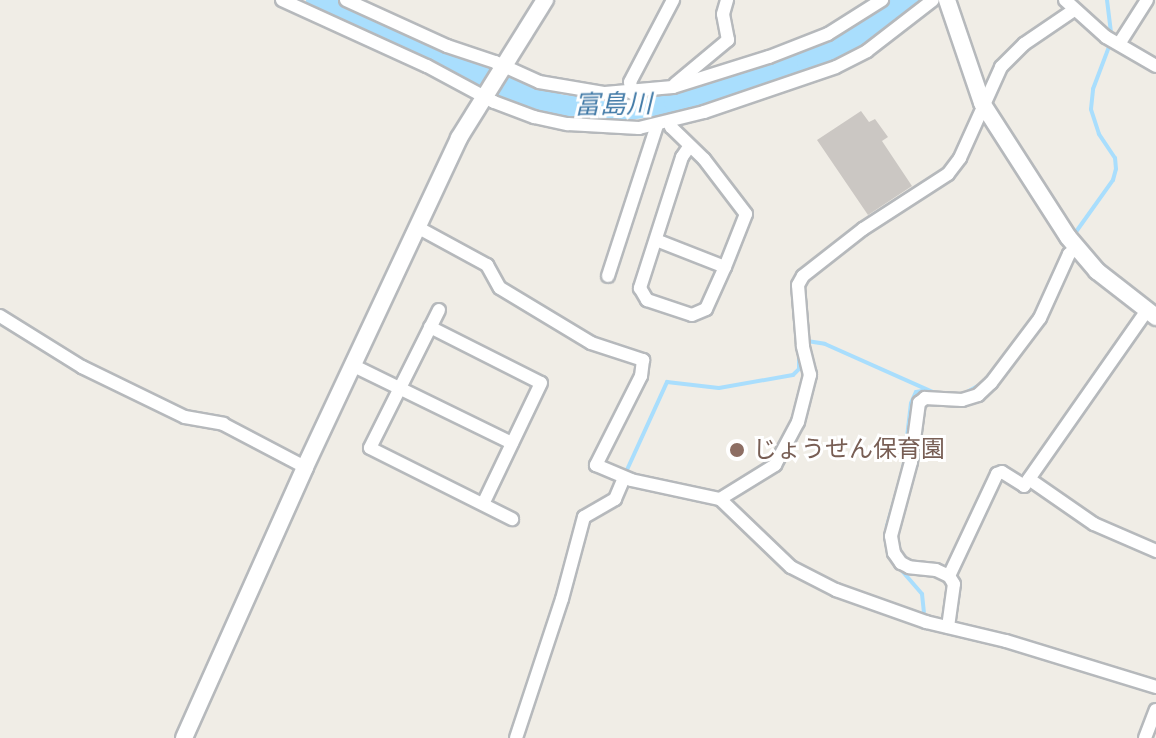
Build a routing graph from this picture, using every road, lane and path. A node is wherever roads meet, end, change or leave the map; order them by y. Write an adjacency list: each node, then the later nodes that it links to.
1 (282, 0): 17 (street)
2 (346, 0): 14 (street)
3 (545, 0): 14 (street)
4 (673, 0): 16 (street)
5 (727, 0): 15 (street)
6 (882, 0): 15 (street)
7 (933, 0): 19 (street)
8 (947, 0): 18 (street)
9 (1065, 0): 11 (street)
10 (1147, 0): 12 (street)
11 (1074, 10): 12 (street); 18 (street)
12 (1119, 44): 13 (street)
13 (1156, 66)
14 (501, 68): 16 (street); 17 (street)
15 (673, 87): 16 (street)
16 (632, 93)
17 (485, 95): 20 (street); 22 (street)
18 (982, 103): 24 (street); 37 (street)
19 (671, 122): 20 (street); 21 (street)
20 (657, 125): 26 (street)
21 (689, 147): 23 (street); 25 (street)
22 (417, 227): 31 (street); 35 (street)
23 (656, 240): 25 (street); 25 (street)
24 (1076, 248): 28 (street); 41 (street)
25 (725, 267)
26 (608, 276)
27 (439, 310): 30 (street)
28 (1151, 314): 36 (street)
29 (0, 316): 34 (street)
30 (430, 327): 32 (street); 33 (street)
31 (352, 365): 32 (street); 34 (street)
32 (398, 388): 33 (street); 38 (street)
33 (512, 443): 38 (street)
34 (305, 467): 45 (street)
35 (624, 478): 37 (street); 46 (street)
36 (1029, 479): 40 (street); 41 (street)
37 (720, 499): 42 (street)
38 (483, 504): 39 (street)
39 (512, 519)
40 (1156, 551)
41 (949, 576): 42 (street)
42 (948, 627): 43 (street)
43 (1156, 687)
44 (1156, 710): 47 (street)
45 (184, 738)
46 (516, 738)
47 (1145, 738)

